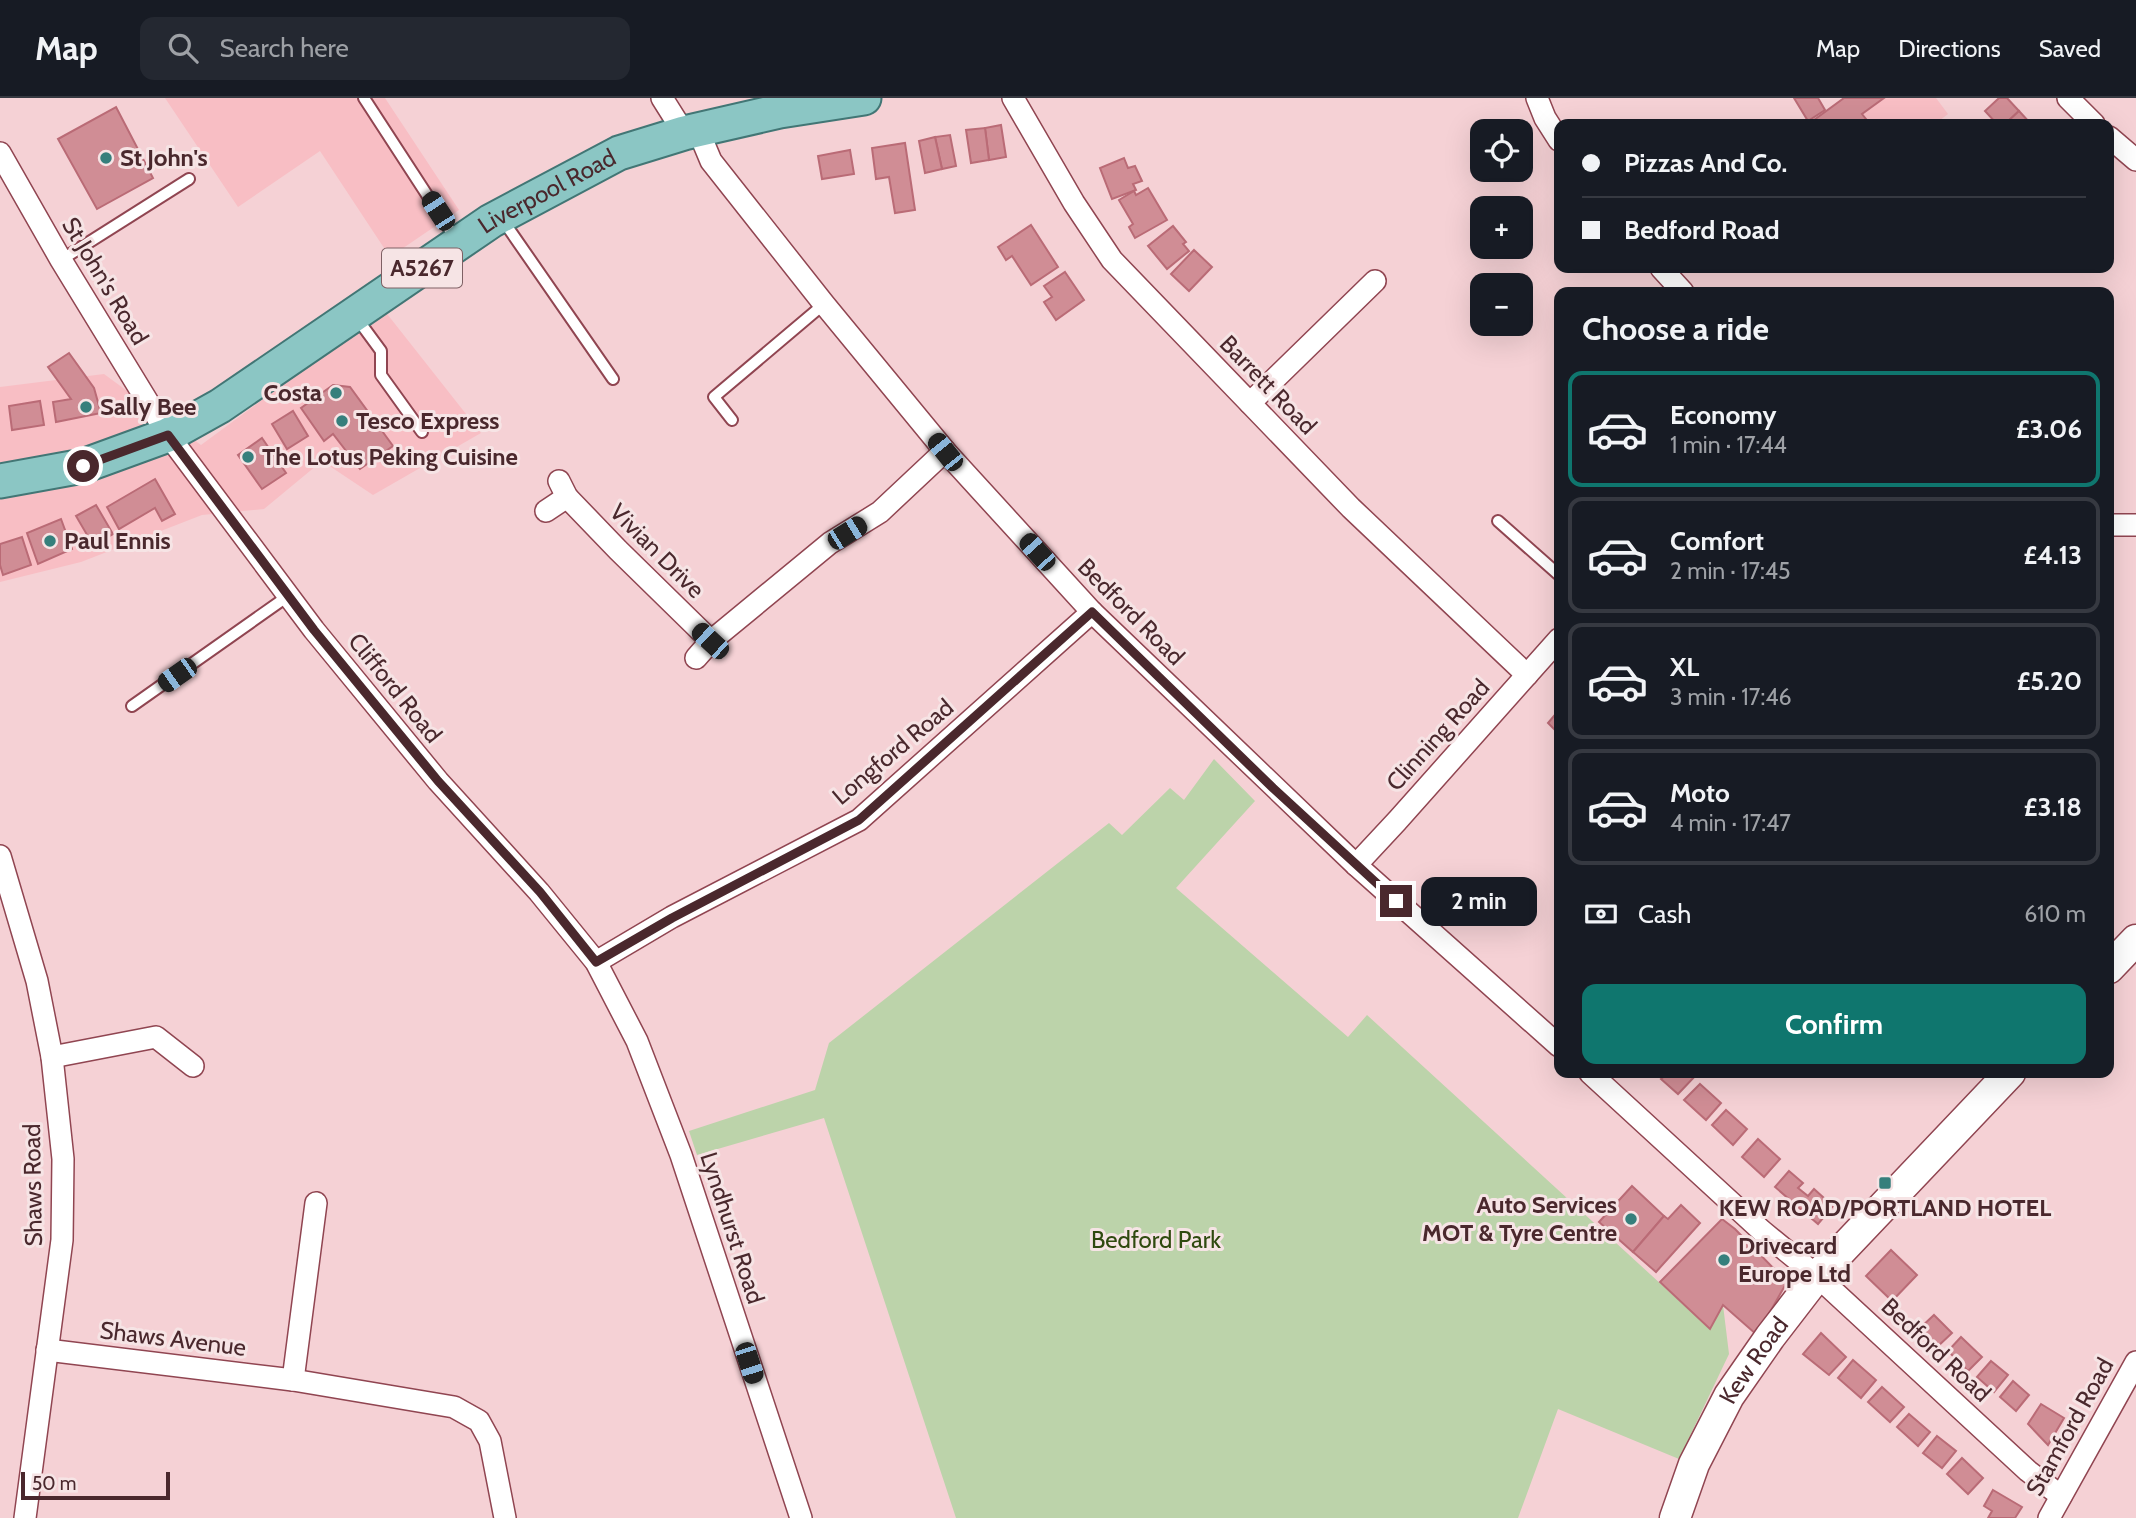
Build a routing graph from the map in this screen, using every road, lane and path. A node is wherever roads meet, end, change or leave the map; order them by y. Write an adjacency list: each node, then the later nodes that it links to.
1 (364, 98): 15 (lane)
2 (662, 98): 8 (street, Bedford Road)
3 (864, 98): 8 (main road, Liverpool Road / A5267)
4 (1013, 98): 23 (street, Barrett Road)
5 (1537, 98): 9 (street)
6 (2068, 98): 7 (street)
7 (2089, 119)
8 (691, 131): 14 (main road, Liverpool Road / A5267); 20 (street, Bedford Road)
9 (1554, 132)
10 (2114, 141): 12 (street)
11 (0, 153): 16 (street, St John's Road)
12 (2136, 160)
13 (189, 179): 16 (lane)
14 (500, 217): 15 (main road, Liverpool Road / A5267); 22 (lane)
15 (458, 243): 21 (main road, Liverpool Road / A5267)
16 (61, 260): 26 (street, St John's Road)
17 (1666, 273): 19 (street)
18 (1375, 281): 23 (street)
19 (1679, 287)
20 (824, 304): 24 (lane); 27 (street, Bedford Road)
21 (354, 314): 25 (lane); 26 (main road, Liverpool Road / A5267)
22 (613, 379)
23 (1250, 403): 39 (street, Barrett Road)
24 (732, 420)
25 (422, 432)
26 (168, 435): 28 (main road, Liverpool Road / A5267); 34 (street, Clifford Road)
27 (945, 452): 35 (street, Bedford Road); 36 (street)
28 (0, 481)
29 (546, 511): 36 (street, Vivian Drive)
30 (1498, 521): 33 (lane)
31 (2114, 525): 32 (street)
32 (2136, 525)
33 (1554, 571)
34 (288, 596): 40 (lane); 44 (street, Clifford Road)
35 (1092, 612): 42 (street, Bedford Road); 44 (street, Longford Road)
36 (710, 641): 38 (street)
37 (1554, 645): 39 (street, Clinning Road)
38 (696, 658)
39 (1527, 675): 42 (street, Clinning Road)
40 (132, 706)
41 (0, 856): 47 (street, Shaws Road)
42 (1356, 865): 46 (street, Bedford Road)
43 (2136, 940): 45 (main road)
44 (596, 962): 59 (street, Lyndhurst Road)
45 (2114, 963)
46 (1554, 1042)
47 (52, 1057): 48 (street); 53 (street, Shaws Road)
48 (193, 1066)
49 (1603, 1078): 52 (street, Bedford Road)
50 (2005, 1078): 52 (main road, Kew Road)
51 (316, 1203): 55 (street)
52 (1817, 1276): 56 (street, Bedford Road); 60 (main road, Kew Road)
53 (47, 1350): 55 (street, Shaws Avenue); 57 (street, Shaws Road)
54 (2136, 1362): 56 (street, Stamford Road)
55 (293, 1380): 58 (street, Shaws Avenue)
56 (2061, 1496): 61 (street, Stamford Road)
57 (26, 1518)
58 (505, 1518)
59 (801, 1518)
60 (1675, 1518)
61 (2049, 1518)

